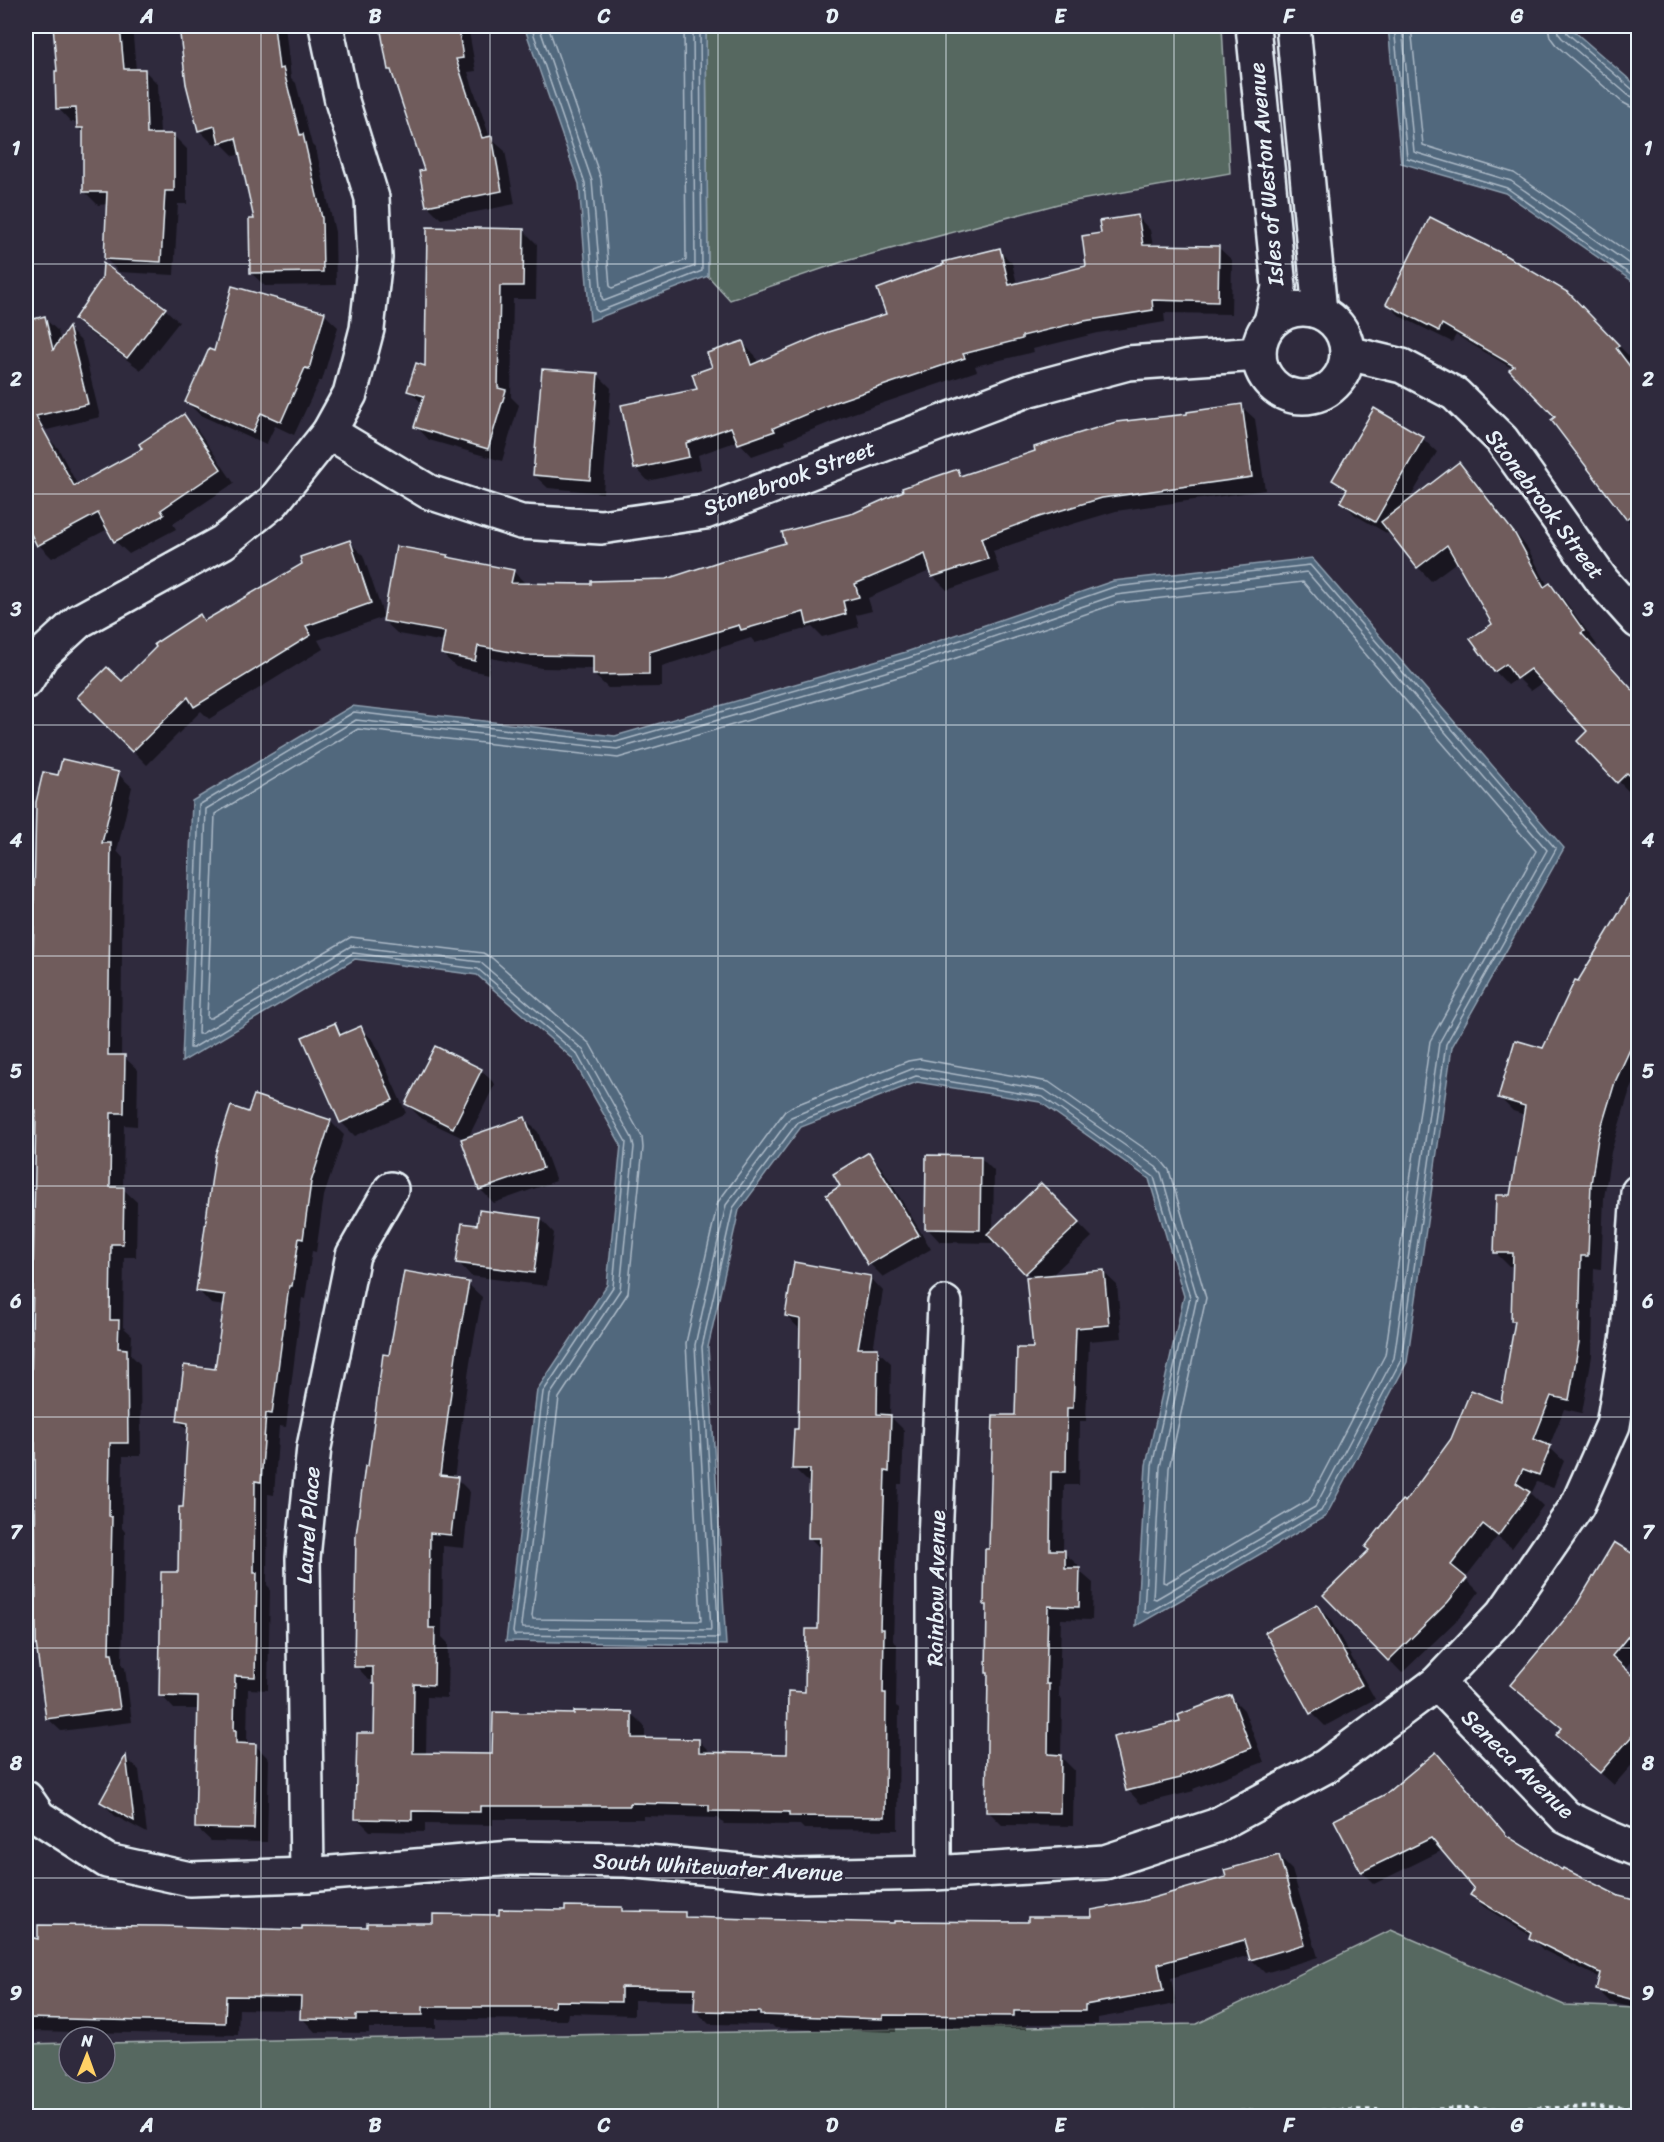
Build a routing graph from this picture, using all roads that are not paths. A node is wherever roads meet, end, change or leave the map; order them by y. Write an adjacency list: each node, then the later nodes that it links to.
1 (326, 26): 8 (street)
2 (1253, 26): 5 (street, Isles of Weston Avenue)
3 (1293, 26): 4 (street, Isles of Weston Avenue)
4 (1320, 312): 5 (street); 6 (street)
5 (1271, 322): 7 (street)
6 (1348, 353): 7 (street); 9 (street, Stonebrook Street)
7 (1258, 354): 8 (street, Stonebrook Street)
8 (329, 432): 10 (street)
9 (1638, 621)
10 (31, 659)
11 (391, 1189): 18 (street, Laurel Place)
12 (1638, 1192): 14 (street, South Whitewater Avenue)
13 (945, 1303): 17 (street, Rainbow Avenue)
14 (1437, 1683): 16 (street, Seneca Avenue); 17 (street, South Whitewater Avenue)
15 (30, 1816): 18 (street, South Whitewater Avenue)
16 (1638, 1850)
17 (934, 1873): 18 (street, South Whitewater Avenue)
18 (307, 1875)

